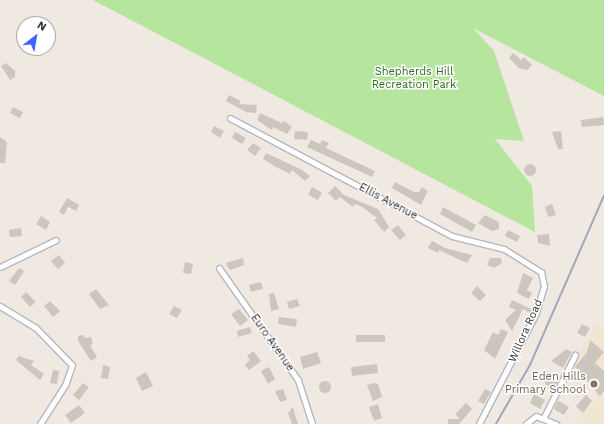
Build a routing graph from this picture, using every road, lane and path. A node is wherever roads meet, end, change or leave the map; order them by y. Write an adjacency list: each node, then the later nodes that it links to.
1 (230, 118): 5 (street, Ellis Avenue)
2 (56, 240): 3 (street)
3 (0, 267)
4 (219, 268): 10 (street, Euro Avenue)
5 (544, 280): 11 (street, Willora Road)
6 (0, 306): 9 (street)
7 (575, 355): 8 (street)
8 (543, 419): 12 (street); 13 (street)
9 (40, 424)
10 (312, 424)
11 (479, 424)
12 (526, 424)
13 (556, 424)

